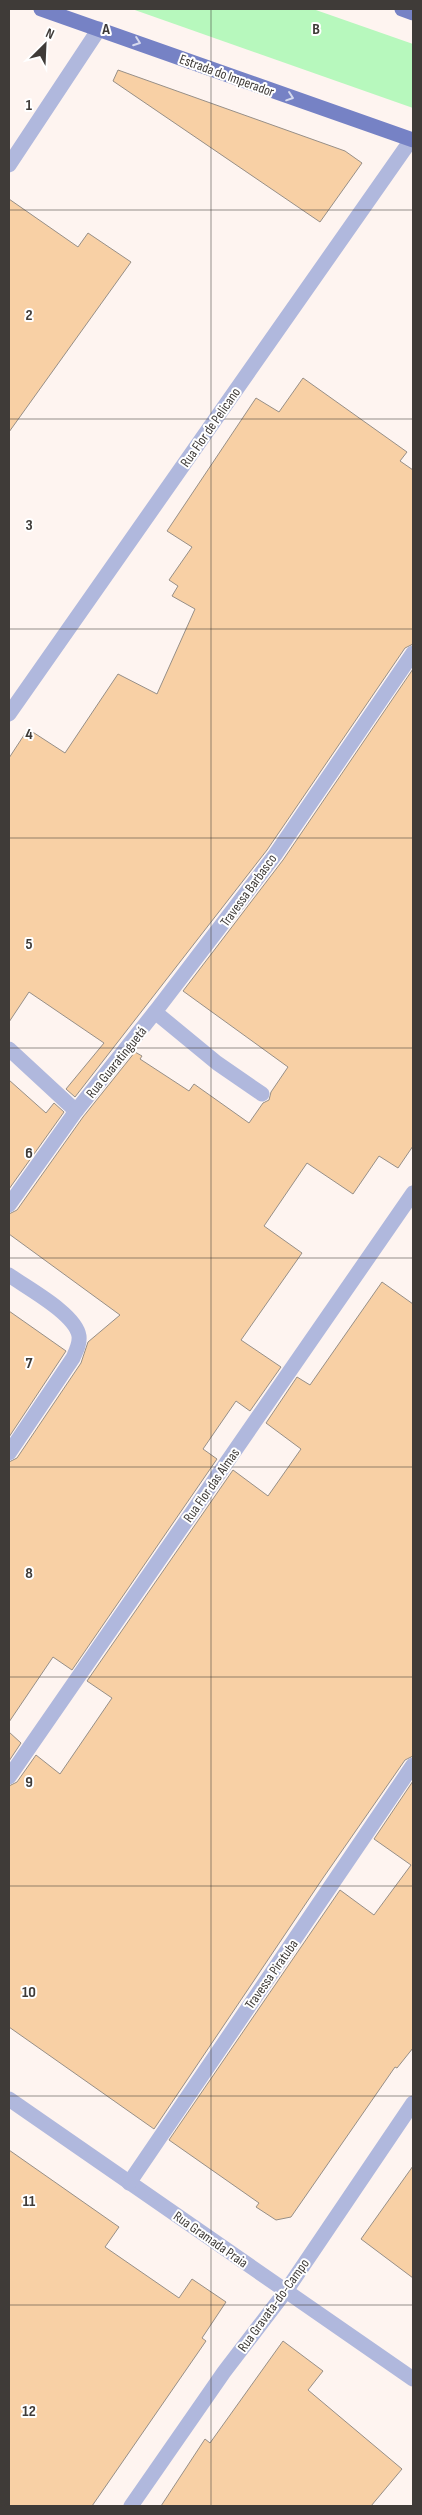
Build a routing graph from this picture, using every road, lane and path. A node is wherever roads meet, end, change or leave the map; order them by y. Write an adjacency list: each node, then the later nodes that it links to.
1 (41, 9): 4 (main road, Estrada do Imperador)
2 (402, 9): 3 (main road)
3 (413, 13)
4 (99, 29): 5 (main road, Estrada do Imperador, one-way to 5); 6 (street)
5 (412, 140): 8 (street, Rua Flor de Pelicano)
6 (9, 166)
7 (413, 653): 9 (street, Travessa Barbasco)
8 (9, 714)
9 (155, 1012): 11 (street); 12 (street, Rua Guaratinguetá)
10 (9, 1049): 12 (street)
11 (262, 1094)
12 (76, 1111): 14 (street, Rua Guaratinguetá)
13 (413, 1193): 18 (street, Rua Flor das Almas)
14 (9, 1205)
15 (9, 1275): 16 (street)
16 (9, 1452)
17 (413, 1766): 21 (street, Travessa Piratuba)
18 (9, 1777)
19 (9, 2099): 21 (street, Rua Gramada Praia)
20 (413, 2103): 22 (street, Rua Gravata-do-Campo)
21 (129, 2183): 22 (street, Rua Gramada Praia)
22 (286, 2291): 23 (street, Rua Gramada Praia); 24 (street, Rua Gravata-do-Campo)
23 (413, 2379)
24 (132, 2506)

